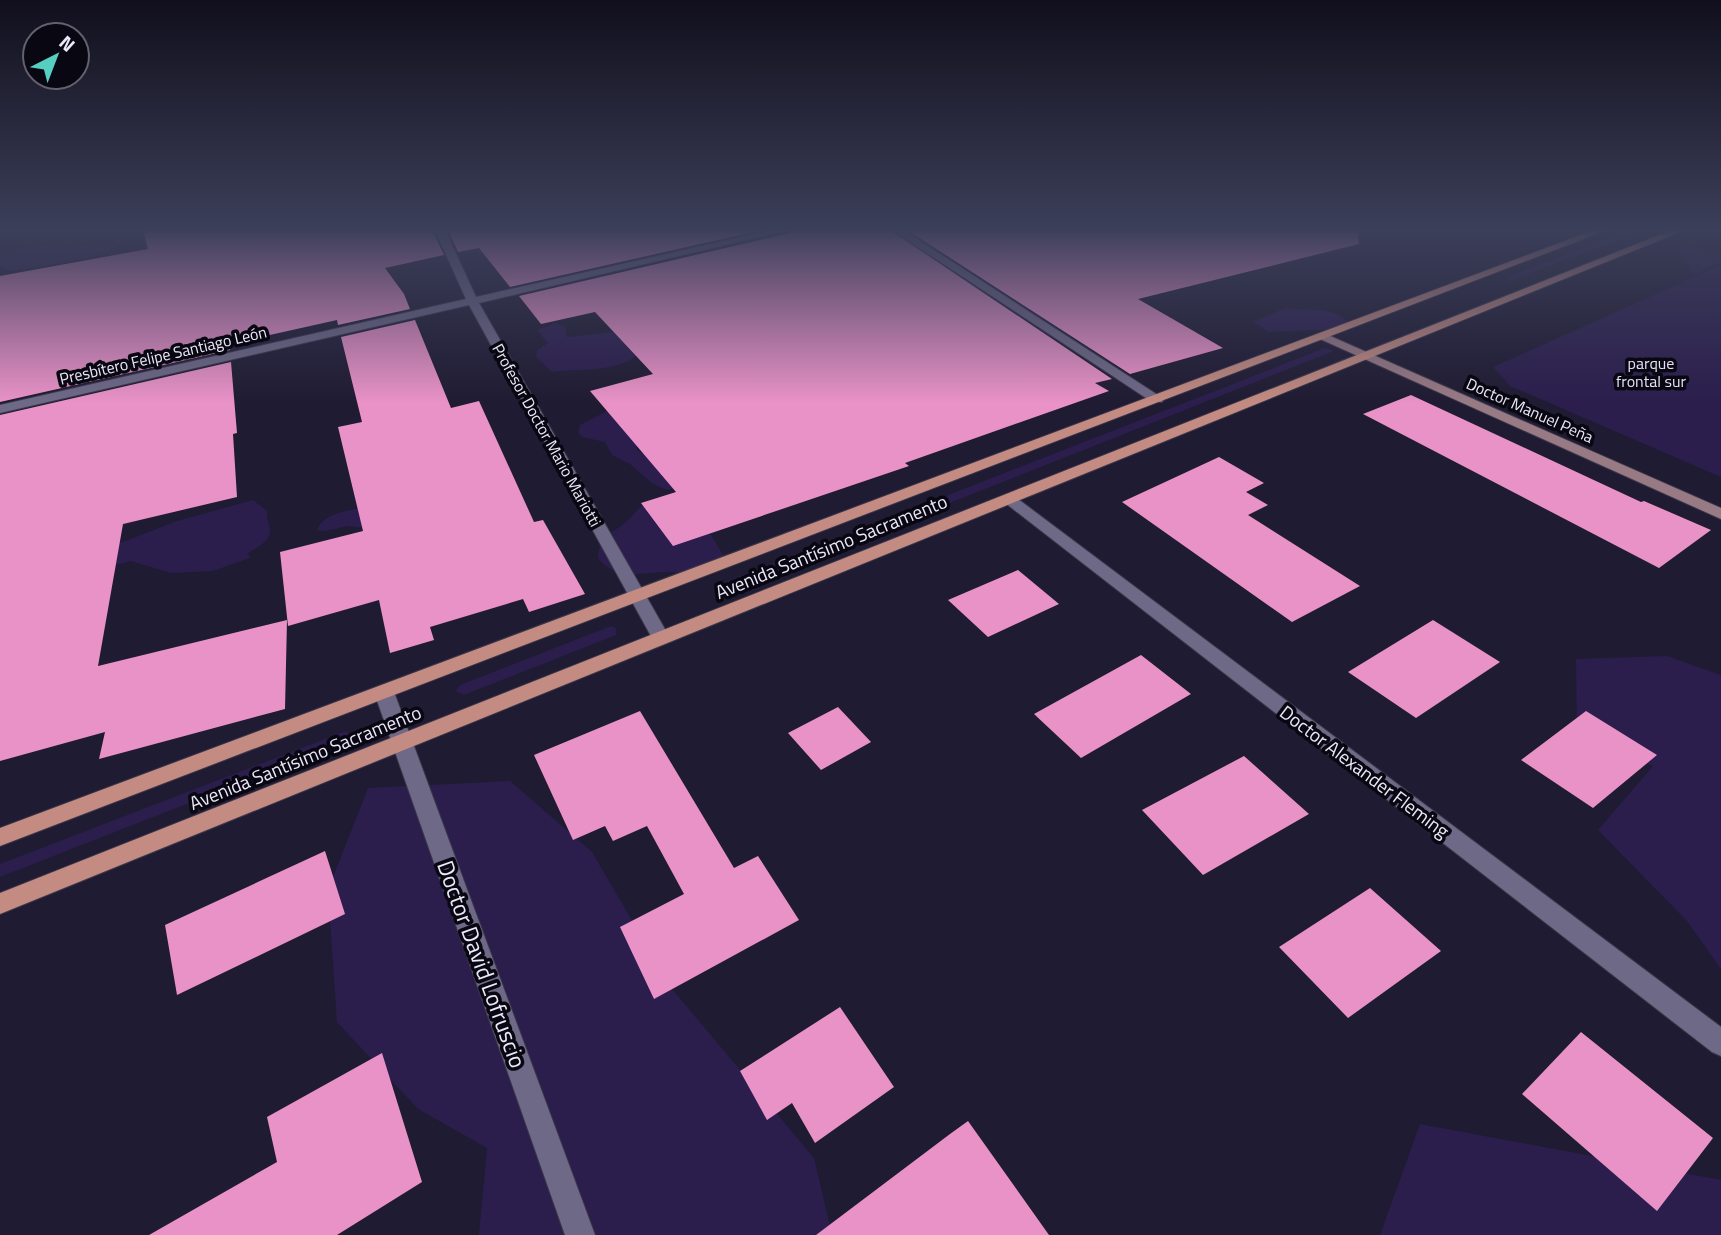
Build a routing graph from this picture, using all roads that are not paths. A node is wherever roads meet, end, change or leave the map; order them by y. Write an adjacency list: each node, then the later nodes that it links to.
1 (466, 288): 6 (street, Profesor Doctor Mario Mariotti)
2 (531, 288): 6 (street, Presbítero Felipe Santiago León)
3 (986, 288): 9 (street)
4 (1452, 288): 7 (main road, Avenida Santísimo Sacramento)
5 (1536, 288): 8 (main road, Avenida Santísimo Sacramento)
6 (472, 301): 10 (street, Presbítero Felipe Santiago León); 13 (street, Profesor Doctor Mario Mariotti)
7 (1324, 337): 8 (street, Doctor Manuel Peña); 9 (main road, Avenida Santísimo Sacramento)
8 (1365, 356): 11 (main road, Avenida Santísimo Sacramento); 12 (street, Doctor Manuel Peña)
9 (1157, 399): 13 (main road, Avenida Santísimo Sacramento)
10 (0, 409)
11 (1009, 499): 14 (main road, Avenida Santísimo Sacramento); 19 (street, Doctor Alexander Fleming)
12 (1721, 514)
13 (638, 596): 14 (street, Profesor Doctor Mario Mariotti); 15 (main road, Avenida Santísimo Sacramento)
14 (661, 638): 16 (main road, Avenida Santísimo Sacramento)
15 (384, 692): 16 (street, Doctor David Lofruscio); 17 (main road, Avenida Santísimo Sacramento)
16 (402, 742): 18 (main road, Avenida Santísimo Sacramento); 20 (street, Doctor David Lofruscio)
17 (0, 837)
18 (0, 905)
19 (1721, 1043)
20 (580, 1235)

